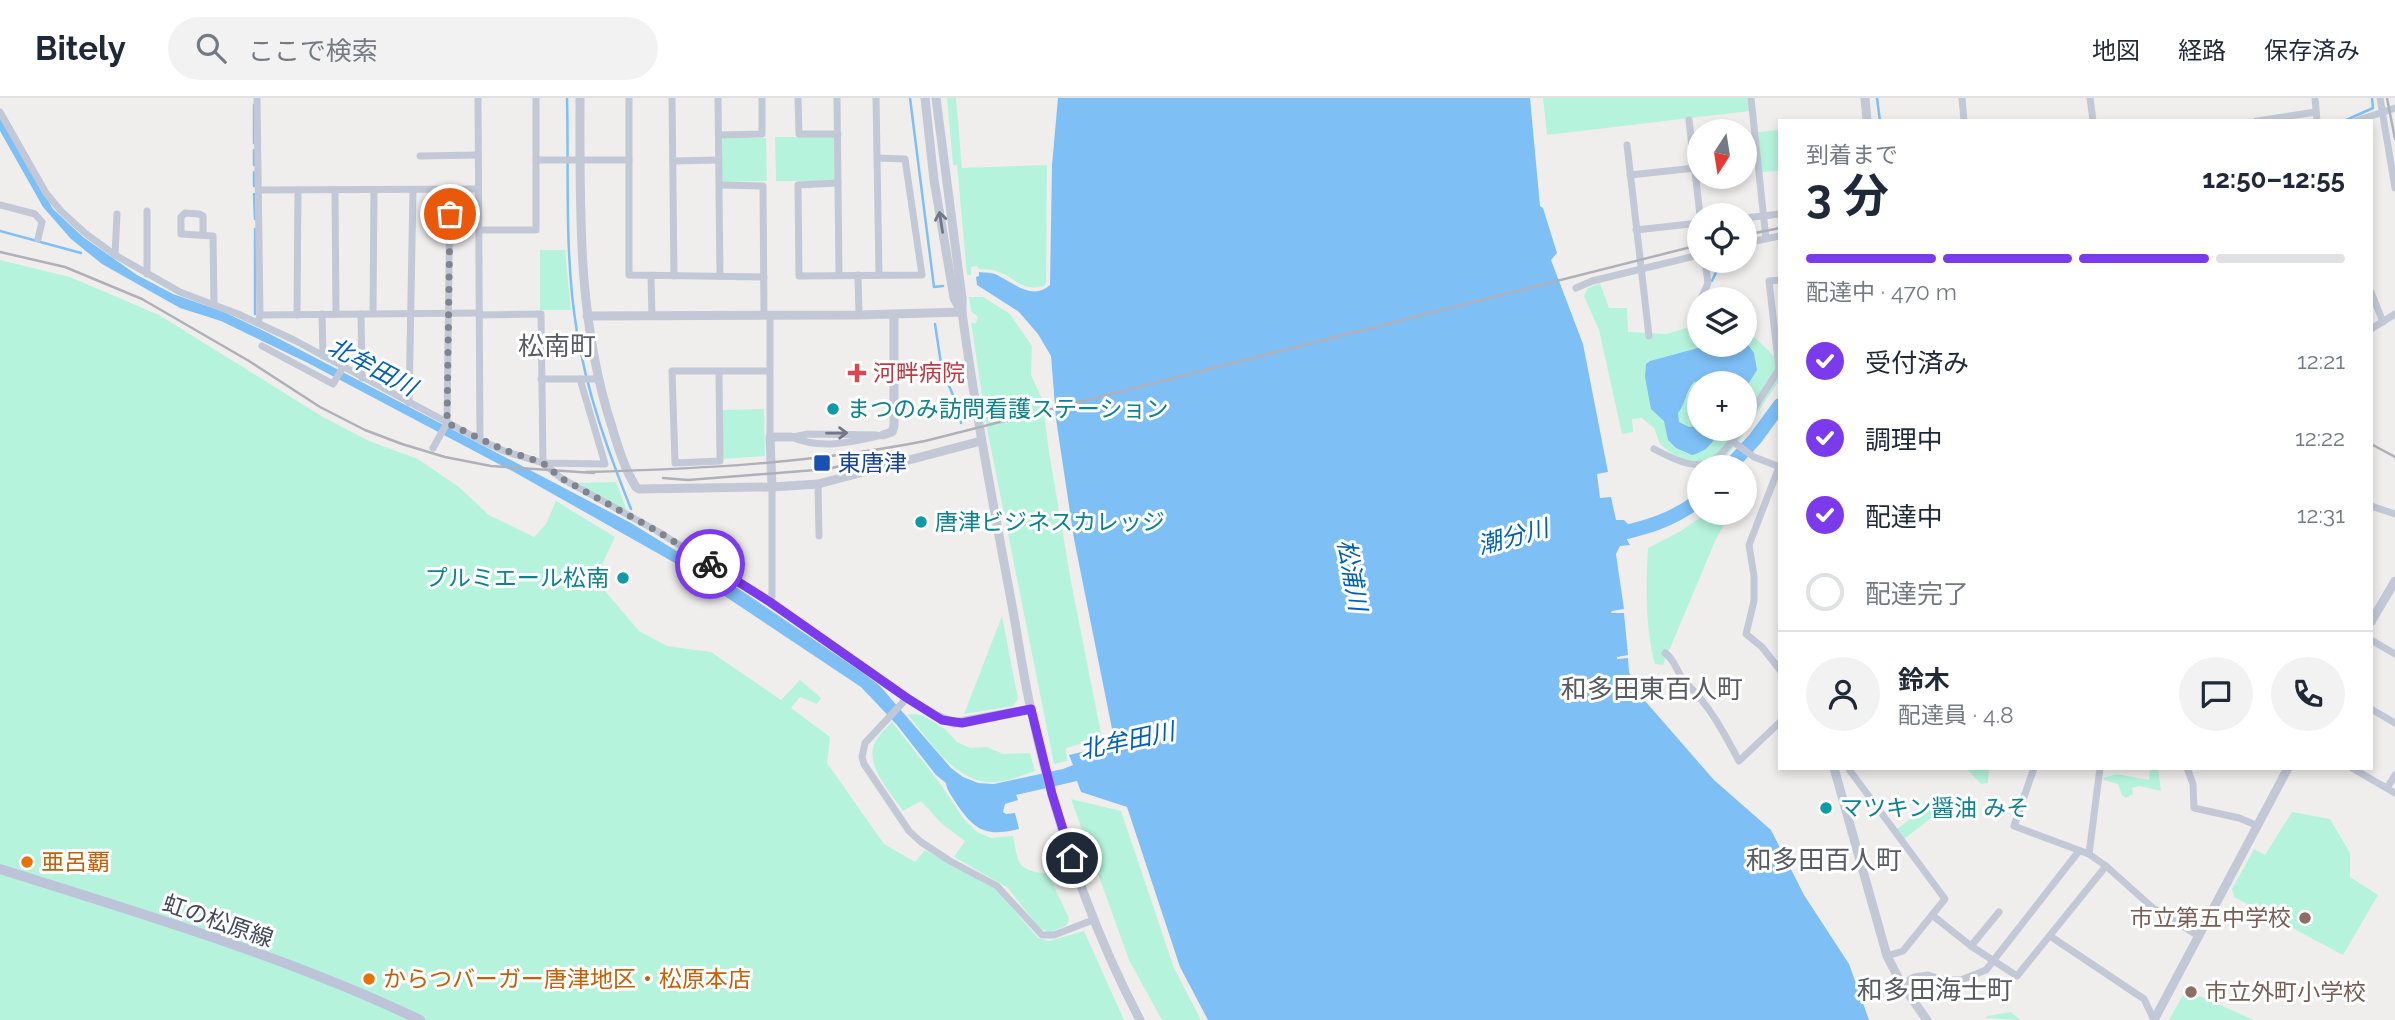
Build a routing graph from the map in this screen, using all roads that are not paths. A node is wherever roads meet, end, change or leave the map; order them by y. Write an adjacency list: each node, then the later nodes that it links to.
1 (257, 98): 48 (street)
2 (478, 98): 33 (street)
3 (536, 98): 36 (street)
4 (580, 98): 37 (street)
5 (629, 98): 38 (street)
6 (672, 98): 40 (street)
7 (718, 98): 31 (street)
8 (762, 98): 31 (street)
9 (798, 98): 30 (street)
10 (838, 98): 30 (street)
11 (876, 98): 35 (street)
12 (925, 98): 82 (street, one-way to 12)
13 (936, 98): 82 (street)
14 (1751, 98): 57 (street)
15 (1865, 98): 25 (street)
16 (1962, 98): 26 (street)
17 (2090, 98): 27 (street)
18 (2315, 98): 24 (street)
19 (2380, 98): 22 (street)
20 (2394, 98): 21 (street)
21 (2395, 106): 22 (street)
22 (2382, 110): 29 (street); 45 (street)
23 (0, 113): 67 (street)
24 (2317, 117): 28 (street)
25 (1867, 119)
26 (1964, 119)
27 (2093, 119)
28 (2287, 119)
29 (2361, 119)
30 (838, 134): 43 (street)
31 (719, 135): 39 (street)
32 (1627, 145): 42 (street)
33 (478, 155): 34 (street); 47 (street)
34 (420, 156)
35 (878, 158): 73 (street); 73 (street)
36 (536, 160): 37 (street); 60 (street)
37 (572, 160): 38 (street); 95 (street)
38 (629, 160): 74 (street)
39 (719, 160): 40 (street); 44 (street)
40 (673, 161): 75 (street)
41 (1687, 169): 42 (street)
42 (1630, 175): 61 (street)
43 (838, 183): 71 (street); 71 (street)
44 (720, 186): 76 (street); 77 (street)
45 (2395, 188)
46 (450, 189): 47 (street); 52 (street); 85 (street)
47 (478, 189): 60 (street)
48 (259, 190): 49 (street); 97 (street)
49 (298, 190): 50 (street); 91 (street)
50 (335, 190): 51 (street); 87 (street)
51 (374, 190): 52 (street); 83 (street)
52 (412, 190): 84 (street)
53 (0, 205): 64 (street)
54 (147, 211): 70 (street)
55 (117, 214): 67 (street)
56 (1778, 214): 57 (street)
57 (1764, 216): 58 (street); 65 (street)
58 (1757, 217)
59 (1687, 224): 61 (street)
60 (479, 230): 89 (street)
61 (1636, 230): 69 (street)
62 (203, 235): 81 (street)
63 (1778, 236): 65 (street)
64 (38, 239)
65 (1766, 239): 66 (street)
66 (1757, 241)
67 (116, 255): 70 (street)
68 (1687, 258): 69 (street)
69 (1641, 269): 79 (street); 100 (street)
70 (146, 274): 81 (street)
71 (839, 275): 72 (street)
72 (858, 275): 73 (street); 93 (street)
73 (878, 275)
74 (652, 276): 75 (street); 96 (street)
75 (674, 276): 76 (street)
76 (720, 276): 77 (street)
77 (764, 276): 92 (street)
78 (1778, 280): 103 (street)
79 (1576, 288)
80 (2373, 297): 98 (street)
81 (214, 304): 97 (street)
82 (962, 312): 94 (street); 118 (street)
83 (373, 313): 84 (street); 88 (street)
84 (411, 313): 85 (street); 111 (street)
85 (448, 313): 89 (street); 113 (street)
86 (323, 314): 87 (street); 91 (street); 102 (street)
87 (336, 314): 88 (street)
88 (361, 314): 108 (street)
89 (480, 314): 109 (street); 117 (street)
90 (2395, 314): 98 (street)
91 (297, 315): 97 (street)
92 (767, 315): 93 (street); 96 (street); 106 (street)
93 (859, 315): 94 (street)
94 (894, 315): 114 (street)
95 (587, 316): 96 (street); 110 (street)
96 (652, 316)
97 (259, 319): 102 (street)
98 (2383, 321): 99 (street)
99 (2373, 328)
100 (1649, 336)
101 (262, 346): 104 (street)
102 (323, 356): 104 (street)
103 (1778, 360)
104 (342, 368): 108 (street)
105 (719, 371): 105 (street); 106 (street)
106 (769, 371): 115 (street)
107 (1778, 371): 112 (street)
108 (362, 378): 111 (street)
109 (541, 379): 110 (street); 122 (street)
110 (588, 379): 122 (street); 126 (street)
111 (409, 403): 113 (street)
112 (1757, 403)
113 (446, 424): 117 (street); 120 (street)
114 (883, 435): 116 (street)
115 (771, 437): 116 (street); 126 (street)
116 (791, 437)
117 (480, 440): 122 (street)
118 (981, 441): 125 (street); 138 (street)
119 (1734, 443): 121 (street); 123 (street)
120 (433, 447)
121 (1654, 449)
122 (543, 463): 131 (street)
123 (1778, 467)
124 (1778, 470): 136 (street)
125 (818, 484): 126 (street); 129 (street)
126 (772, 487): 131 (street)
127 (2373, 507): 128 (street)
128 (2395, 514)
129 (819, 536)
130 (2395, 583): 132 (street)
131 (770, 602): 137 (street)
132 (2373, 619)
133 (2373, 641): 135 (street)
134 (1665, 653): 141 (street)
135 (2395, 654)
136 (1778, 667)
137 (904, 701): 138 (street); 159 (street)
138 (1031, 709): 159 (street)
139 (2373, 710): 140 (street)
140 (2395, 723)
141 (1778, 724)
142 (1835, 770): 163 (street)
143 (1849, 770): 158 (street)
144 (2033, 770): 153 (street)
145 (2100, 770): 154 (street)
146 (2188, 770): 152 (street)
147 (2287, 770): 152 (street)
148 (2356, 770): 150 (street)
149 (2395, 775): 150 (street)
150 (2387, 788): 151 (street)
151 (2395, 793)
152 (2256, 825): 161 (street)
153 (2079, 851): 154 (street); 164 (street)
154 (2089, 854): 155 (street)
155 (2106, 866): 160 (street); 161 (street)
156 (0, 869): 166 (main road, 虹の松原線)
157 (1999, 912): 162 (street)
158 (1932, 915): 162 (street); 163 (street)
159 (1093, 920): 167 (street)
160 (2050, 936): 164 (street); 169 (street)
161 (2197, 936): 169 (street)
162 (1971, 946): 164 (street)
163 (1887, 956): 165 (street)
164 (1992, 961): 165 (street)
165 (1902, 985): 168 (street)
166 (420, 1020)
167 (1140, 1020)
168 (1927, 1020)
169 (2154, 1020)

